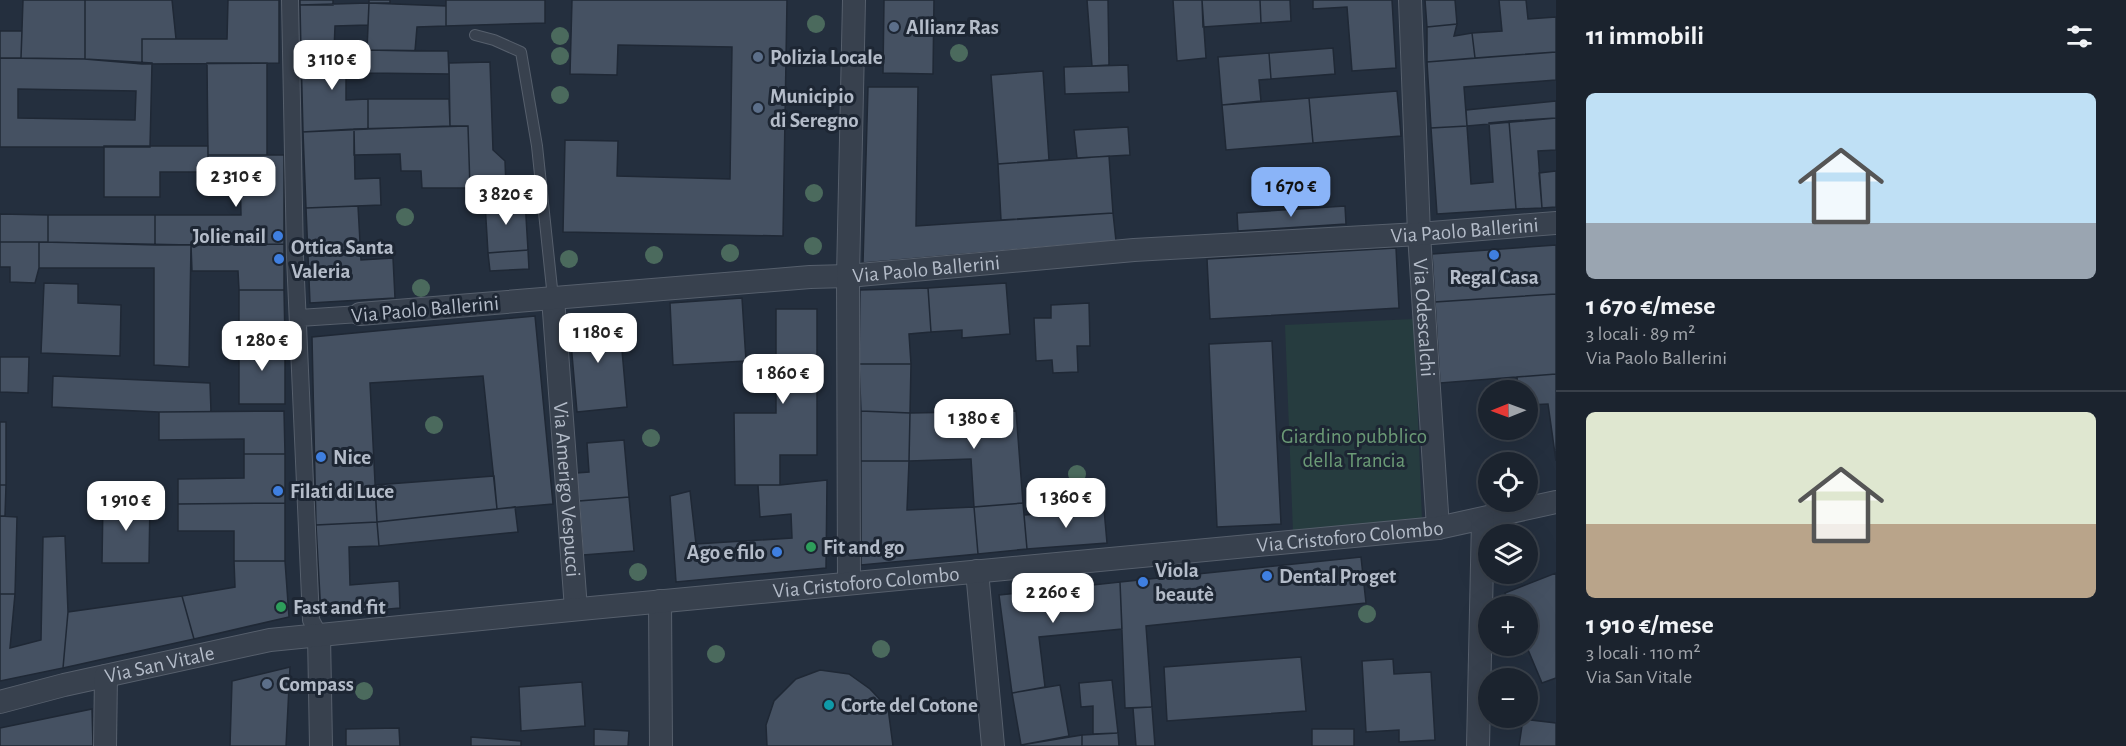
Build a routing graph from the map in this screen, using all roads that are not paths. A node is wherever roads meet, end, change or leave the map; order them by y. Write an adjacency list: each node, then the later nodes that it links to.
1 (290, 0): 10 (street)
2 (854, 0): 7 (street)
3 (1410, 0): 6 (street, Via Odescalchi)
4 (475, 35): 8 (lane)
5 (1556, 223): 6 (street, Via Paolo Ballerini)
6 (1419, 234): 7 (street, Via Paolo Ballerini); 13 (street, Via Odescalchi)
7 (848, 276): 8 (street, Via Paolo Ballerini); 15 (street)
8 (553, 298): 9 (street, Via Paolo Ballerini); 17 (street, Via Amerigo Vespucci)
9 (360, 314): 10 (street, Via Paolo Ballerini)
10 (299, 318): 18 (street)
11 (1556, 502): 12 (street, Via Cristoforo Colombo)
12 (1483, 519): 13 (street, Via Cristoforo Colombo); 25 (street)
13 (1438, 528): 14 (street, Via Cristoforo Colombo)
14 (977, 571): 15 (street, Via Cristoforo Colombo); 24 (street)
15 (849, 583): 16 (street, Via Cristoforo Colombo)
16 (660, 601): 17 (street, Via Cristoforo Colombo); 23 (street)
17 (576, 609): 18 (street, Via Cristoforo Colombo)
18 (319, 635): 19 (street, Via San Vitale); 22 (street)
19 (106, 676): 20 (street, Via San Vitale); 21 (street)
20 (0, 702)
21 (105, 746)
22 (321, 746)
23 (661, 746)
24 (993, 746)
25 (1478, 746)

